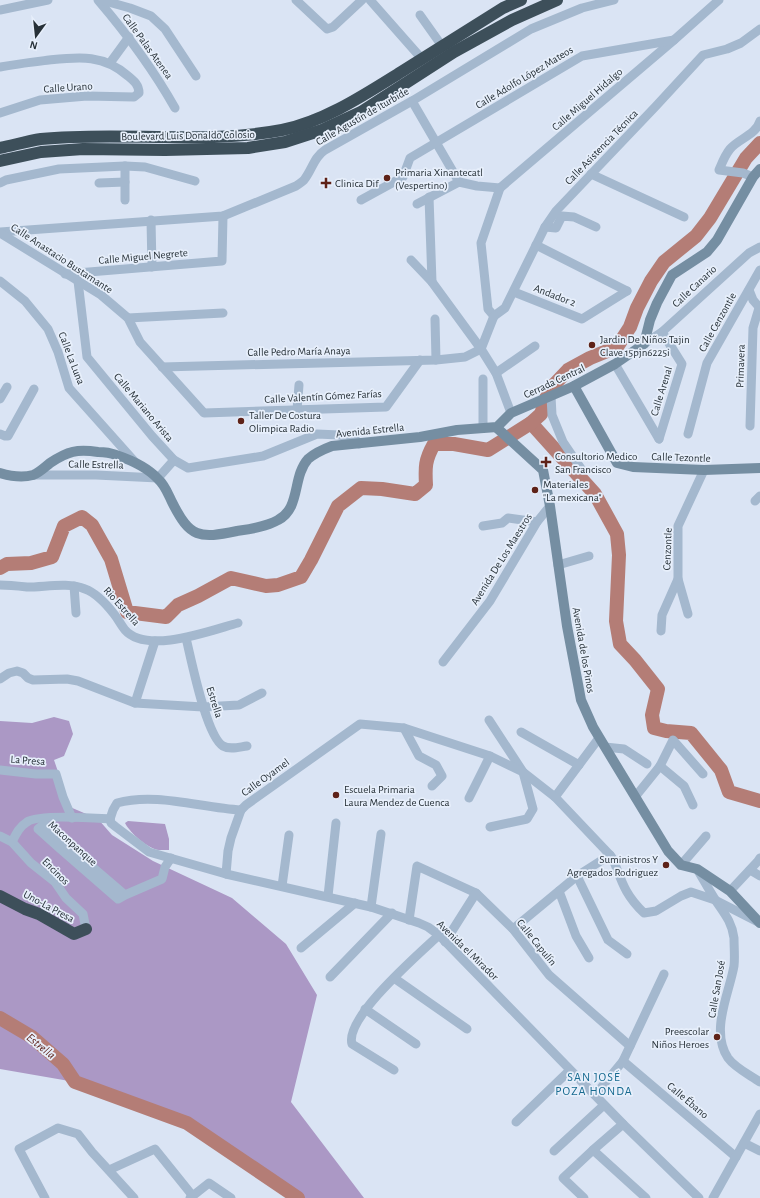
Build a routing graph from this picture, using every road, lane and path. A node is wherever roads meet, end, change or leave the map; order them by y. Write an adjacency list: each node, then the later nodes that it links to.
1 (48, 0): 10 (street)
2 (100, 0): 13 (street, Calle Palas Atenea); 19 (street)
3 (296, 0): 4 (street)
4 (362, 0)
5 (370, 0): 16 (street)
6 (521, 0): 15 (highway, Boulevard Luis Donaldo Colosio)
7 (557, 0): 20 (highway, Boulevard Luis Donaldo Colosio)
8 (614, 0): 21 (street, Calle Agustín de Iturbide)
9 (719, 0): 14 (street, Calle Miguel Hidalgo)
10 (0, 10)
11 (420, 16): 15 (street)
12 (760, 29): 31 (street, Calle Asistencia Técnica)
13 (129, 37): 17 (street); 22 (street, Calle Palas Atenea)
14 (674, 40): 26 (street, Calle Adolfo López Mateos); 38 (street, Calle Miguel Hidalgo)
15 (442, 46): 16 (highway, Boulevard Luis Donaldo Colosio)
16 (422, 59): 27 (highway, Boulevard Luis Donaldo Colosio)
17 (110, 63): 18 (street); 23 (street, Calle Urano)
18 (0, 67)
19 (196, 76)
20 (379, 100): 24 (street); 28 (highway, Boulevard Luis Donaldo Colosio)
21 (412, 101): 24 (street, Calle Agustín de Iturbide); 26 (street)
22 (175, 108)
23 (0, 114)
24 (388, 114): 43 (street, Calle Agustín de Iturbide)
25 (760, 121): 32 (street)
26 (435, 143): 35 (street); 41 (street, Calle Adolfo López Mateos)
27 (0, 148)
28 (0, 161)
29 (125, 166): 33 (street); 34 (street); 36 (street)
30 (760, 169): 32 (street)
31 (591, 174): 44 (street); 46 (street, Calle Asistencia Técnica)
32 (748, 175): 66 (street)
33 (195, 181)
34 (125, 182): 37 (street); 40 (street)
35 (459, 182): 38 (street); 39 (street)
36 (0, 183)
37 (99, 183)
38 (500, 188): 62 (street)
39 (428, 198): 42 (street); 57 (street)
40 (125, 200)
41 (361, 200)
42 (416, 204)
43 (223, 216): 45 (street, Calle Agustín de Iturbide); 52 (street, Calle Miguel Negrete)
44 (684, 217)
45 (151, 220): 48 (street, Calle Agustín de Iturbide); 52 (street)
46 (545, 227): 47 (street); 49 (street, Calle Asistencia Técnica)
47 (596, 227)
48 (0, 232): 54 (street, Calle Anastacio Bustamante)
49 (536, 245): 59 (street, Calle Asistencia Técnica); 59 (street, Andador 2)
50 (760, 247): 65 (street, Calle Canario)
51 (411, 260): 57 (street)
52 (152, 267): 54 (street, Calle Miguel Negrete)
53 (760, 270): 58 (street, Calle Cenzontle)
54 (65, 274): 56 (street, Calle Anastacio Bustamante)
55 (0, 281): 91 (street, Calle La Luna)
56 (78, 281): 63 (street, Calle Anastacio Bustamante); 90 (street, Calle Mariano Arista)
57 (432, 282): 68 (street)
58 (749, 290): 60 (street); 88 (street, Calle Cenzontle)
59 (514, 292): 62 (street, Calle Asistencia Técnica)
60 (760, 308): 84 (street, Primavera)
61 (223, 313): 63 (street)
62 (494, 316): 68 (street)
63 (128, 318): 72 (street, Calle Anastacio Bustamante)
64 (435, 319): 70 (street)
65 (662, 332): 66 (street, Calle Canario); 71 (street, Calle Arenal)
66 (644, 344): 71 (street, Cerrada Central)
67 (536, 346): 73 (street)
68 (481, 349): 70 (street, Calle Pedro María Anaya); 73 (street)
69 (420, 360): 70 (street, Calle Pedro María Anaya); 72 (street, Calle Pedro María Anaya); 81 (street, Calle Valentín Gómez Farías)
70 (436, 360)
71 (615, 364): 76 (street, Cerrada Central)
72 (162, 367): 82 (street, Calle Anastacio Bustamante)
73 (496, 373): 83 (street)
74 (482, 379): 85 (street)
75 (298, 385): 81 (street)
76 (574, 386): 79 (street, Cerrada Central); 94 (street, Calle Tezontle)
77 (7, 387): 80 (street)
78 (34, 389): 87 (street)
79 (551, 396): 83 (street, Cerrada Central); 93 (street)
80 (0, 399)
81 (298, 410): 82 (street, Calle Valentín Gómez Farías)
82 (204, 413)
83 (511, 413): 86 (street, Cerrada Central)
84 (750, 426)
85 (483, 428): 86 (street, Avenida Estrella); 89 (street, Avenida Estrella)
86 (497, 428): 98 (street, Avenida de los Pinos)
87 (0, 434)
88 (688, 434)
89 (359, 444): 90 (street, Calle Mariano Arista); 97 (street, Avenida Estrella)
90 (174, 460): 97 (street)
91 (136, 463): 96 (street, Avenida Estrella); 97 (street, Avenida Estrella)
92 (760, 468): 94 (street, Calle Tezontle)
93 (582, 470)
94 (704, 470): 103 (street, Cenzontle)
95 (0, 473): 96 (street)
96 (34, 475): 97 (street, Calle Estrella)
97 (158, 478)
98 (550, 506): 99 (street, Avenida De Los Maestros); 102 (street, Avenida de los Pinos)
99 (537, 522): 100 (street); 112 (street, Avenida De Los Maestros)
100 (483, 526)
101 (589, 556): 102 (street)
102 (558, 565): 120 (street, Avenida de los Pinos)
103 (678, 579): 107 (street); 109 (street, Cenzontle)
104 (0, 585): 105 (street, Rio Estrella)
105 (74, 586): 106 (street); 111 (street, Rio Estrella)
106 (76, 614)
107 (688, 614)
108 (238, 623): 110 (street, Rio Estrella)
109 (661, 631)
110 (186, 638): 111 (street, Rio Estrella); 116 (street, Estrella)
111 (155, 641): 115 (street)
112 (443, 662)
113 (0, 679): 115 (street)
114 (262, 693): 116 (street)
115 (135, 704): 116 (street)
116 (203, 707): 121 (street, Estrella)
117 (489, 720): 127 (street)
118 (404, 728): 122 (street); 129 (street); 134 (street, Calle Oyamel)
119 (521, 732): 124 (street)
120 (602, 743): 123 (street); 124 (street); 131 (street, Avenida de los Pinos)
121 (247, 746)
122 (490, 756): 127 (street); 132 (street)
123 (647, 764)
124 (579, 765): 130 (street)
125 (660, 766): 128 (street); 131 (street); 133 (street)
126 (0, 770): 135 (street, La Presa)
127 (523, 772): 130 (street); 138 (street)
128 (703, 774)
129 (432, 786)
130 (555, 797): 144 (street)
131 (635, 797): 147 (street, Avenida de los Pinos)
132 (469, 798)
133 (693, 805)
134 (241, 810): 136 (street, Calle Oyamel); 150 (street)
135 (72, 818): 136 (street); 143 (street)
136 (110, 819): 145 (street, Avenida el Mirador)
137 (336, 824): 159 (street)
138 (490, 827)
139 (380, 834): 162 (street)
140 (289, 835): 153 (street)
141 (0, 836): 143 (street, Encinos)
142 (706, 836): 147 (street)
143 (12, 842): 166 (street, Encinos)
144 (610, 854): 151 (street); 160 (street)
145 (171, 858): 150 (street, Avenida el Mirador); 157 (street)
146 (760, 858): 149 (street)
147 (681, 865): 148 (street)
148 (697, 869): 155 (street); 160 (street, Calle San José)
149 (750, 870): 152 (street); 155 (street)
150 (226, 874): 153 (street, Avenida el Mirador)
151 (577, 876): 154 (street); 171 (street)
152 (760, 876)
153 (282, 886): 159 (street, Avenida el Mirador)
154 (559, 891): 167 (street); 172 (street)
155 (730, 891): 165 (street)
156 (476, 893): 164 (street, Calle Capulín); 167 (street, Calle Capulín); 169 (street)
157 (125, 894): 157 (street, Maconpanque)
158 (0, 896): 166 (highway, Uno-La Presa)
159 (328, 896): 161 (street, Avenida el Mirador)
160 (715, 900): 165 (street); 183 (street, Calle San José)
161 (355, 902): 162 (street, Avenida el Mirador); 170 (street)
162 (371, 907): 163 (street, Avenida el Mirador)
163 (392, 913): 164 (street, Avenida el Mirador); 174 (street)
164 (409, 920): 168 (street, Avenida el Mirador)
165 (760, 923)
166 (86, 929)
167 (513, 929): 179 (street, Calle Capulín)
168 (439, 935): 169 (street, Avenida el Mirador); 175 (street)
169 (445, 942): 182 (street, Avenida el Mirador)
170 (301, 948)
171 (627, 954)
172 (589, 958)
173 (664, 974): 179 (street)
174 (330, 977)
175 (394, 978): 176 (street); 177 (street)
176 (365, 1008): 178 (street); 181 (street)
177 (467, 1029)
178 (416, 1044)
179 (630, 1046): 180 (street)
180 (623, 1061): 184 (street); 193 (street, Calle Ébano)
181 (394, 1070)
182 (570, 1070): 184 (street, Avenida el Mirador); 187 (street)
183 (760, 1082)
184 (595, 1095): 185 (street, Avenida el Mirador)
185 (604, 1105): 188 (street, Avenida el Mirador); 191 (street)
186 (760, 1114): 189 (street)
187 (516, 1122)
188 (622, 1124): 190 (street); 201 (street, Avenida el Mirador)
189 (744, 1143): 192 (street); 193 (street)
190 (593, 1150): 199 (street); 200 (street)
191 (554, 1151)
192 (760, 1151)
193 (736, 1157): 202 (street)
194 (110, 1170): 195 (street); 196 (street); 197 (street)
195 (191, 1197): 198 (street)
196 (45, 1198)
197 (134, 1198)
198 (231, 1198)
199 (584, 1198)
200 (646, 1198)
201 (699, 1198)
202 (714, 1198)

